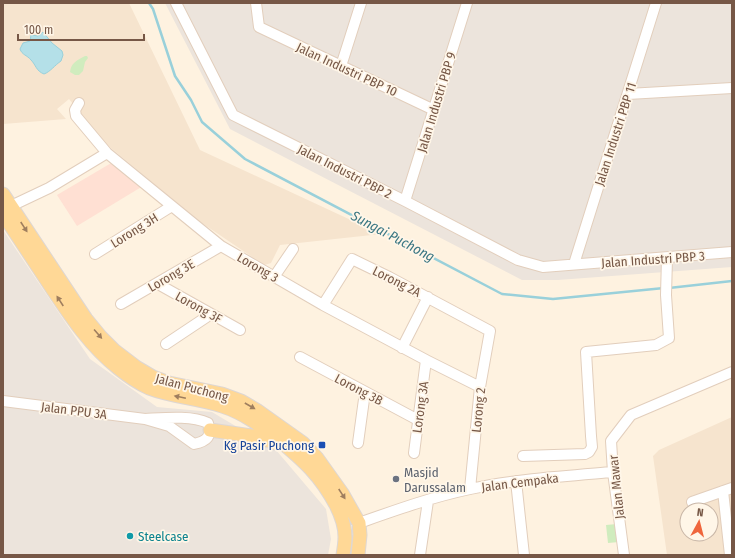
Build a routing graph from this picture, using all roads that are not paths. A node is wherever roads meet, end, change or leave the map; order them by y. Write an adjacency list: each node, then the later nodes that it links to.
1 (176, 3): 13 (street, Jalan Industri PBP 2)
2 (256, 3): 6 (street, Jalan Industri PBP 10)
3 (361, 3): 6 (street)
4 (467, 3): 10 (street, Jalan Industri PBP 9)
5 (656, 3): 8 (street, Jalan Industri PBP 11)
6 (341, 66): 10 (street, Jalan Industri PBP 10)
7 (732, 88): 8 (street)
8 (628, 94): 21 (street, Jalan Industri PBP 11)
9 (79, 103): 11 (street, Lorong 3)
10 (434, 110): 13 (street, Jalan Industri PBP 9)
11 (107, 153): 14 (street, Lorong 3); 15 (street)
12 (3, 194): 15 (main road, Jalan Puchong)
13 (405, 201): 21 (street, Jalan Industri PBP 2)
14 (172, 206): 16 (street, Lorong 3); 19 (street, Lorong 3H)
15 (7, 210): 44 (main road, Jalan Puchong, one-way to 15); 51 (main road, Jalan Puchong, one-way to 51)
16 (221, 246): 22 (street, Lorong 3); 23 (street, Lorong 3E)
17 (293, 249): 22 (street)
18 (732, 252): 20 (street, Jalan Industri PBP 3)
19 (95, 254)
20 (667, 258): 21 (street, Jalan Industri PBP 3); 43 (street)
21 (574, 264)
22 (274, 277): 26 (street, Lorong 3)
23 (158, 284): 25 (street, Lorong 3E); 27 (street, Lorong 3F)
24 (428, 297): 26 (street, Lorong 2A); 29 (street, Lorong 2A); 31 (street)
25 (121, 304)
26 (323, 304): 31 (street, Lorong 3)
27 (211, 314): 28 (street, Lorong 3F); 30 (street)
28 (240, 330)
29 (490, 330): 35 (street, Lorong 2)
30 (166, 344)
31 (402, 348): 33 (street, Lorong 3)
32 (300, 357): 36 (street, Lorong 3B)
33 (426, 360): 35 (street, Lorong 3); 39 (street, Lorong 3A)
34 (732, 372): 45 (street, Jalan Mawar)
35 (480, 388): 47 (street, Lorong 2)
36 (365, 392): 39 (street, Lorong 3B); 41 (street)
37 (3, 401): 38 (street, Jalan PPU 3A)
38 (145, 419): 40 (street, Jalan PPU 3A); 40 (street, Jalan PPU 3A)
39 (418, 420): 42 (street, Lorong 3A)
40 (210, 430): 44 (main road)
41 (358, 442)
42 (414, 453)
43 (524, 456)
44 (301, 458): 52 (main road, Jalan Puchong)
45 (613, 472): 46 (street, Jalan Cempaka); 56 (street, Jalan Mawar)
46 (516, 481): 47 (street, Jalan Cempaka); 55 (street)
47 (470, 489): 49 (street, Jalan Cempaka)
48 (728, 490): 50 (street); 57 (street)
49 (428, 501): 51 (street, Jalan Cempaka); 54 (street)
50 (692, 502)
51 (359, 523): 53 (main road, Jalan Puchong)
52 (343, 555)
53 (358, 555)
54 (420, 555)
55 (524, 555)
56 (624, 555)
57 (730, 555)

